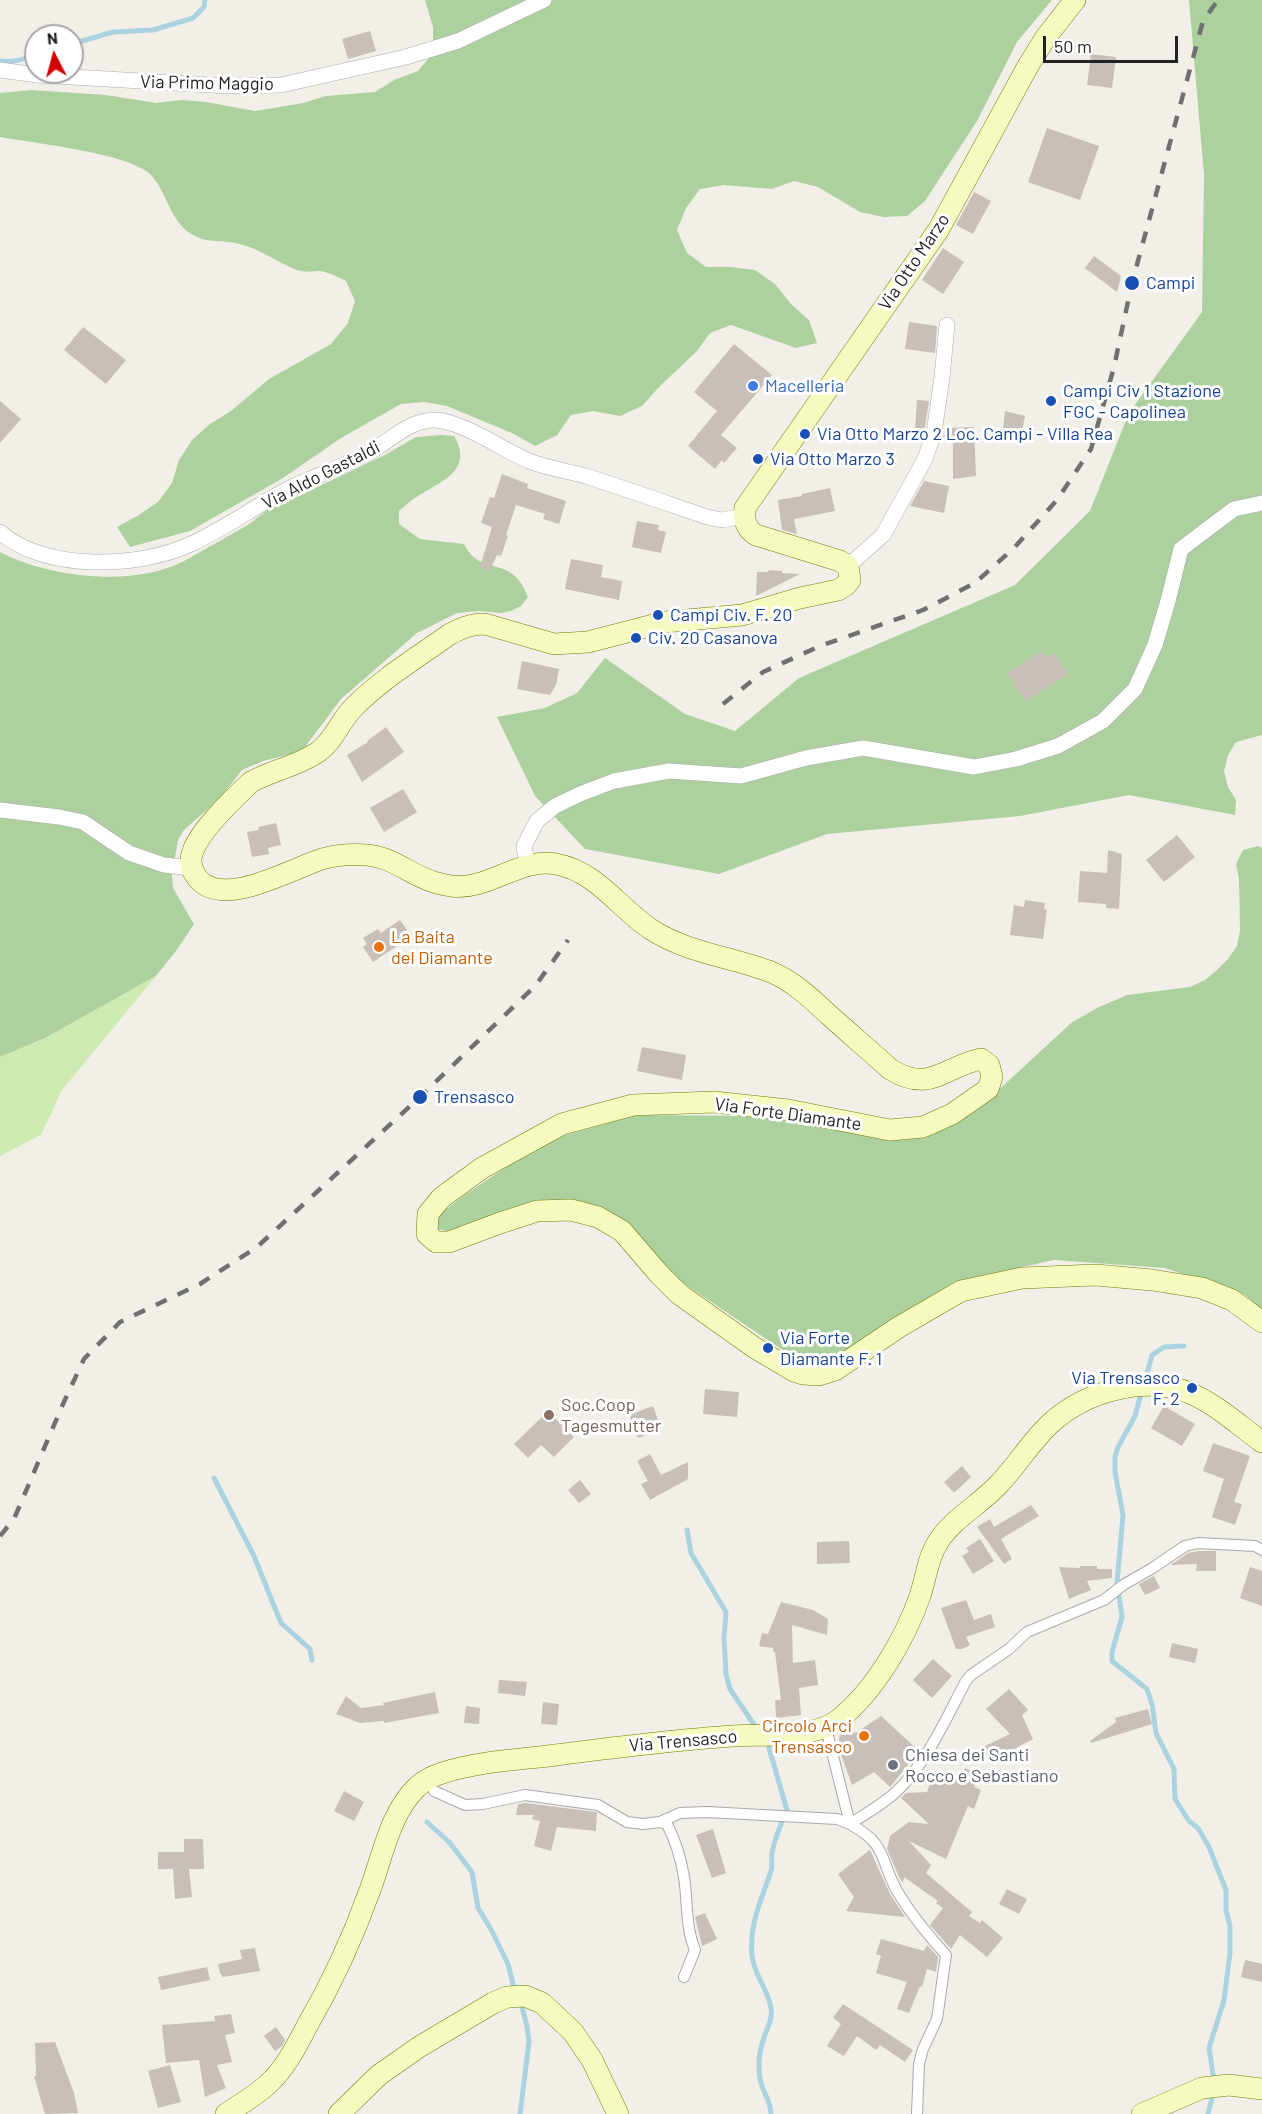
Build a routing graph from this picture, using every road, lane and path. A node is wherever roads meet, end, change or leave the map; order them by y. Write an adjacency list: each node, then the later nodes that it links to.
1 (544, 0): 3 (street, Via Primo Maggio)
2 (1075, 0): 6 (main road, Via Otto Marzo)
3 (0, 70)
4 (947, 325): 8 (street)
5 (1262, 503): 10 (street)
6 (744, 516): 7 (street, Via Aldo Gastaldi); 8 (main road)
7 (0, 532)
8 (848, 566): 11 (main road)
9 (0, 810): 11 (street)
10 (528, 866): 11 (main road); 12 (main road, Via Forte Diamante)
11 (191, 868)
12 (1262, 1322)
13 (1262, 1443): 15 (main road, Via Trensasco)
14 (1262, 1550): 18 (street)
15 (826, 1728): 18 (street); 21 (main road, Via Trensasco)
16 (434, 1791): 17 (street)
17 (660, 1822): 18 (street); 19 (street)
18 (850, 1824): 24 (street)
19 (684, 1977)
20 (1262, 2089): 25 (main road)
21 (226, 2114)
22 (339, 2114): 23 (main road)
23 (618, 2114)
24 (917, 2114)
25 (1142, 2114)

